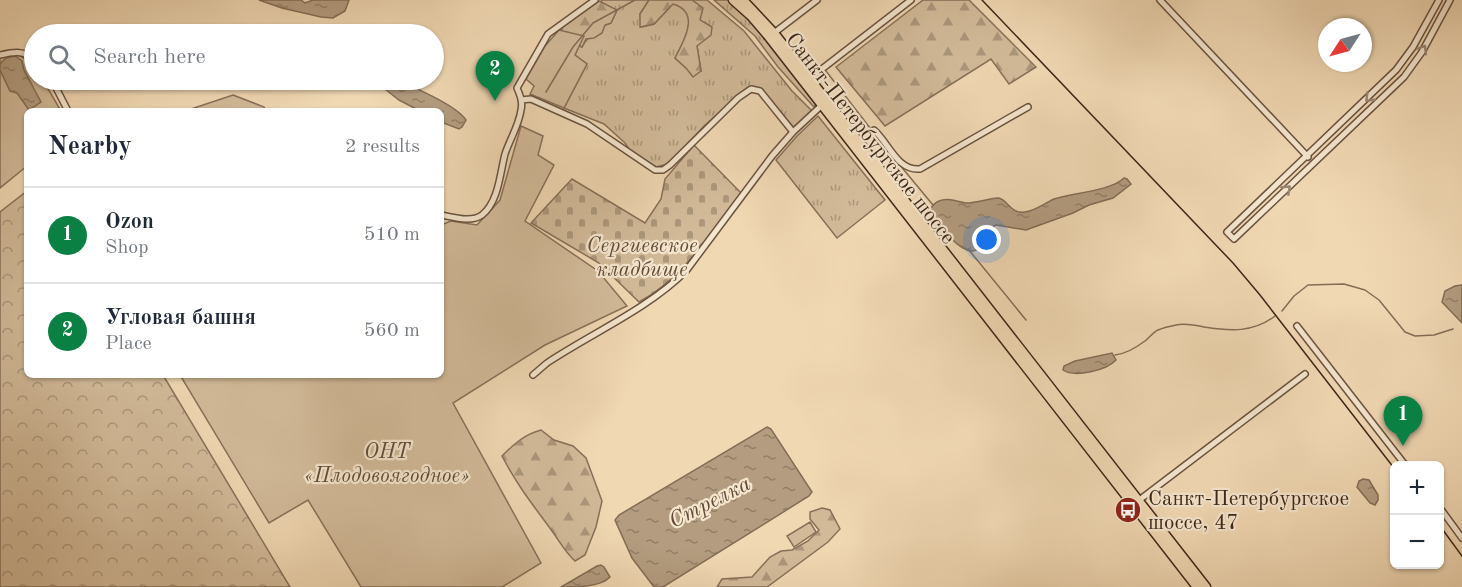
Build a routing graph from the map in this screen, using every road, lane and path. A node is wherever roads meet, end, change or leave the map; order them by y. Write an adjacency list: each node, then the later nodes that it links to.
1 (595, 0): 14 (street)
2 (733, 0): 15 (main road, Санкт-Петербургское шоссе)
3 (742, 0): 9 (main road, Санкт-Петербургское шоссе)
4 (817, 0): 9 (street)
5 (911, 0): 12 (street)
6 (1160, 0): 20 (street)
7 (1439, 0): 20 (street, one-way to 20)
8 (1450, 0): 20 (street, one-way to 8)
9 (774, 33): 12 (main road, Санкт-Петербургское шоссе)
10 (24, 53): 11 (street)
11 (0, 55)
12 (809, 79): 19 (main road, Санкт-Петербургское шоссе)
13 (57, 90): 17 (street)
14 (521, 100): 18 (street); 21 (street)
15 (822, 105): 18 (street); 29 (main road, Санкт-Петербургское шоссе)
16 (1028, 107): 19 (street)
17 (66, 108)
18 (793, 132): 24 (street)
19 (858, 140): 26 (main road, Санкт-Петербургское шоссе)
20 (1308, 157)
21 (444, 215)
22 (1298, 326): 25 (street)
23 (1305, 374): 26 (street)
24 (533, 375)
25 (1403, 461)
26 (1138, 501): 30 (main road, Санкт-Петербургское шоссе)
27 (1444, 513): 28 (street)
28 (1462, 538)
29 (1197, 587)
30 (1206, 587)

